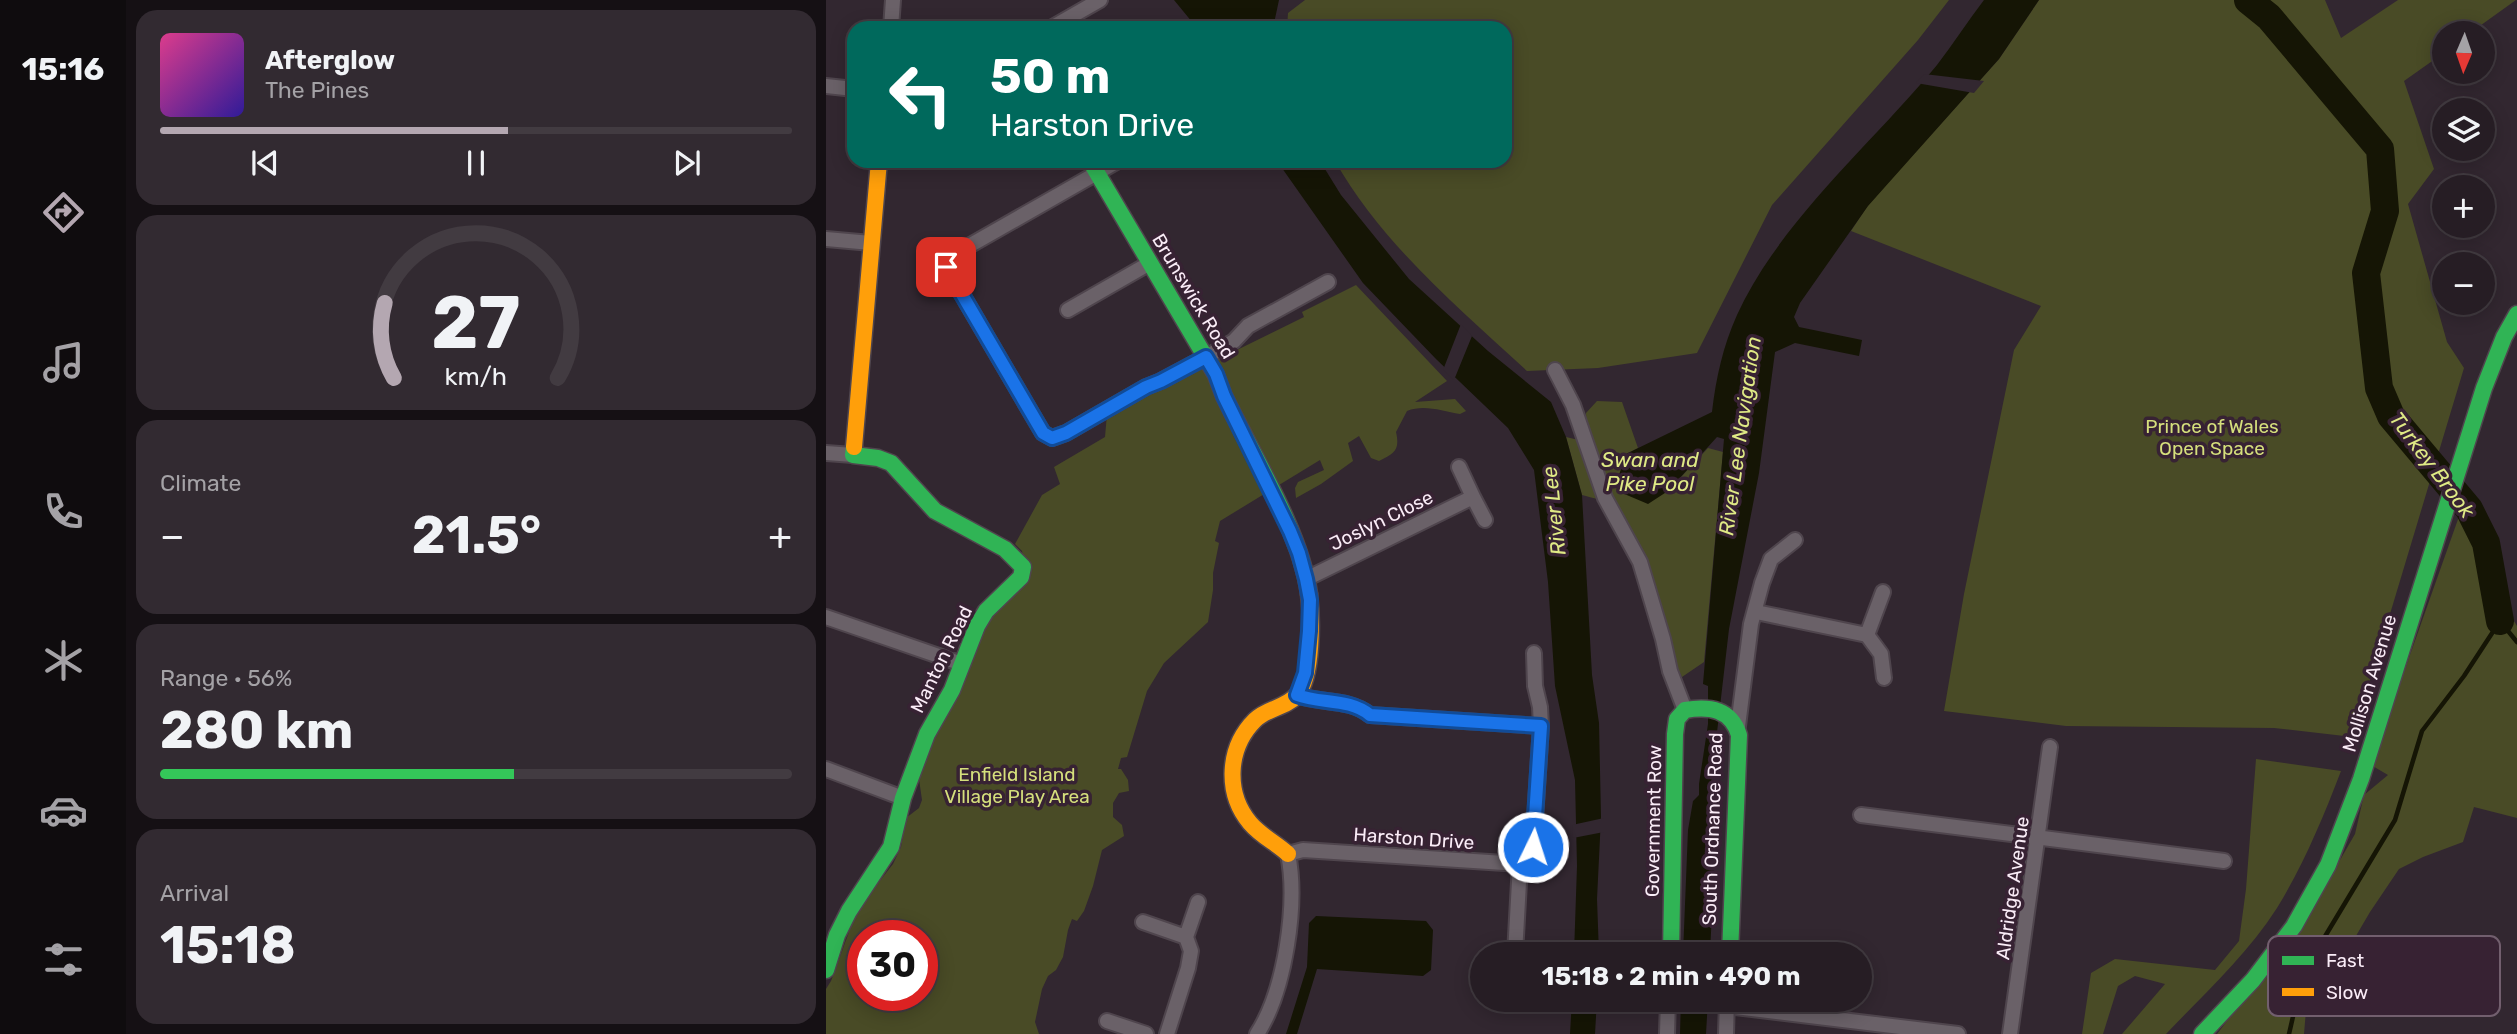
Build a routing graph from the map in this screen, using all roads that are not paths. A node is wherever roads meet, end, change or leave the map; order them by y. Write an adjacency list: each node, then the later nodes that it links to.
1 (893, 0): 3 (street)
2 (1100, 0): 4 (street)
3 (892, 21)
4 (1063, 21)
5 (826, 86): 6 (street)
6 (847, 88)
7 (878, 168): 11 (street)
8 (1091, 168): 16 (street)
9 (1094, 168): 12 (street, Brunswick Road)
10 (826, 239): 11 (street)
11 (872, 243): 19 (street)
12 (1150, 263): 14 (street); 16 (street, Brunswick Road)
13 (1328, 282): 16 (street)
14 (1068, 310)
15 (2517, 314): 46 (street, Mollison Avenue)
16 (1206, 357): 24 (street, Brunswick Road)
17 (1556, 370): 33 (street)
18 (826, 453): 19 (street)
19 (853, 455): 30 (street, Manton Road)
20 (1459, 467): 21 (street)
21 (1474, 497): 22 (street); 24 (street, Joslyn Close)
22 (1485, 520)
23 (1794, 540): 26 (street)
24 (1306, 579): 32 (street, Brunswick Road)
25 (1883, 592): 28 (street)
26 (1756, 612): 28 (street); 35 (street)
27 (826, 617): 30 (street)
28 (1867, 635): 31 (street)
29 (1534, 653): 34 (street)
30 (962, 664): 38 (street, Manton Road)
31 (1884, 678)
32 (1297, 695): 34 (street); 41 (street)
33 (1685, 710): 35 (street, South Ordnance Road); 50 (street, Government Row)
34 (1541, 726): 43 (street)
35 (1738, 726): 51 (street, South Ordnance Road)
36 (2050, 747): 40 (street, Aldridge Avenue)
37 (826, 769): 38 (street)
38 (903, 798): 48 (street, Manton Road)
39 (1861, 815): 40 (street)
40 (2039, 839): 42 (street); 64 (street, Aldridge Avenue)
41 (1288, 854): 43 (street, Harston Drive); 60 (street)
42 (2224, 861)
43 (1520, 864): 49 (street)
44 (1198, 902): 47 (street)
45 (1143, 922): 47 (street)
46 (2286, 936)
47 (1186, 937): 59 (street)
48 (830, 941): 53 (street, Manton Road)
49 (1516, 942)
50 (1671, 942)
51 (1731, 942)
52 (2268, 961): 65 (street, Mollison Avenue)
53 (826, 970)
54 (1668, 1012): 61 (street)
55 (1727, 1012): 62 (street)
56 (1799, 1012): 63 (street)
57 (1107, 1021): 58 (street)
58 (1146, 1034)
59 (1167, 1034)
60 (1257, 1034)
61 (1667, 1034)
62 (1726, 1034)
63 (1958, 1034)
64 (2010, 1034)
65 (2202, 1034)

